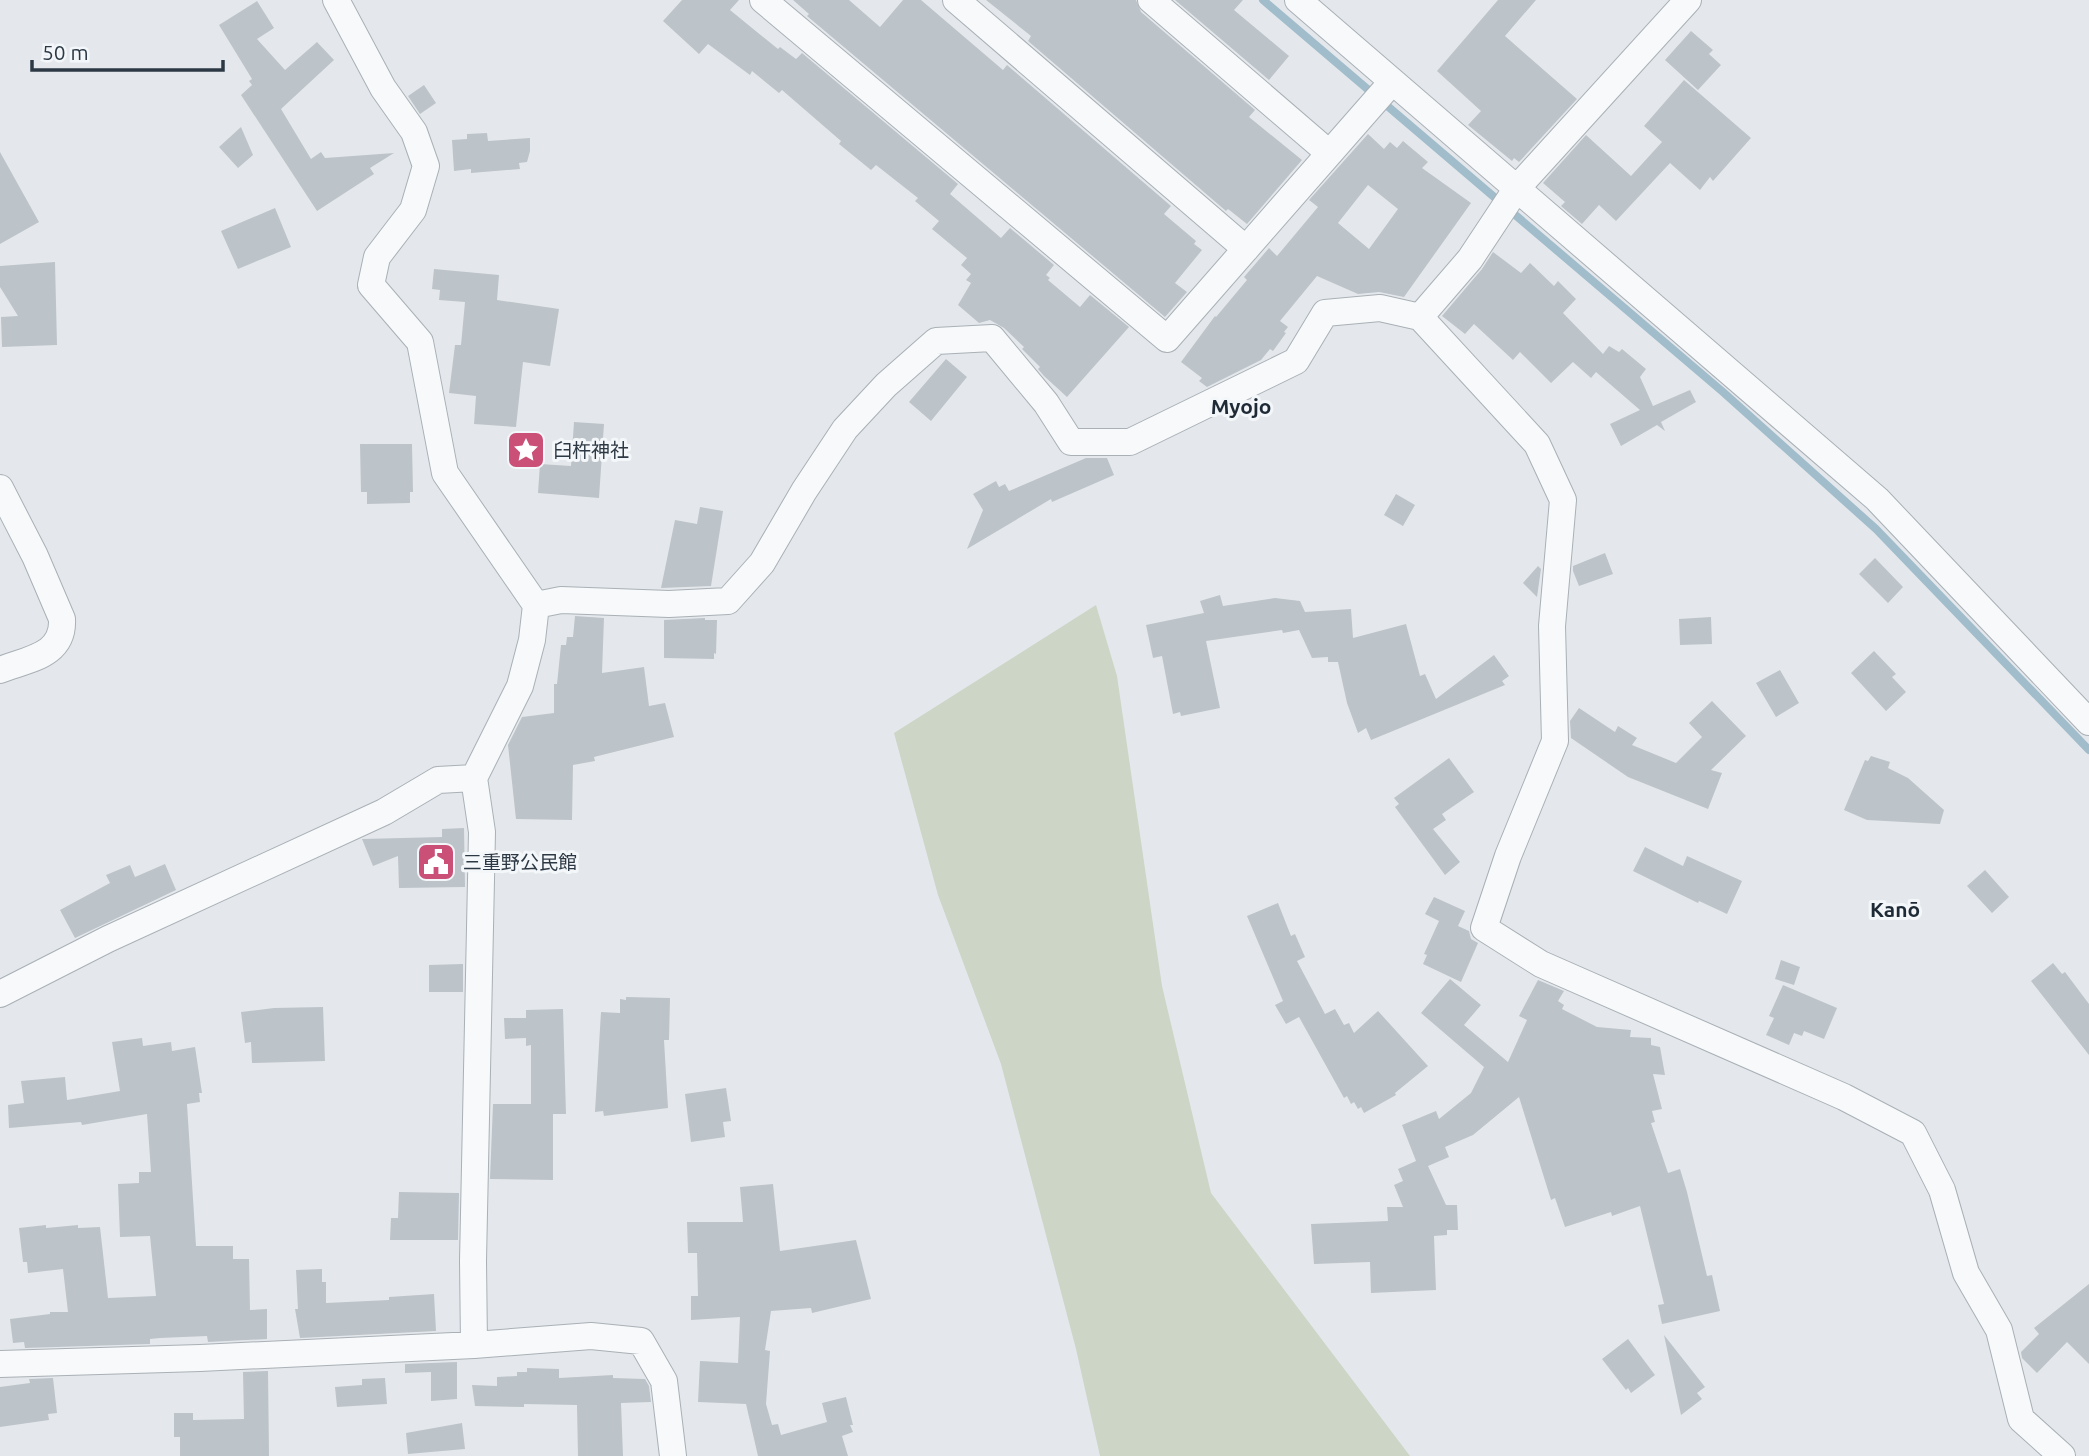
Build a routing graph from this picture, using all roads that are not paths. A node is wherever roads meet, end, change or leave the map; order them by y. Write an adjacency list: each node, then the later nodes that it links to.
1 (336, 0): 13 (street)
2 (764, 0): 10 (street)
3 (956, 0): 10 (street)
4 (1151, 0): 8 (street)
5 (1298, 0): 7 (street)
6 (1688, 0): 9 (street)
7 (1384, 91): 8 (street); 9 (street)
8 (1329, 153): 10 (street)
9 (1509, 200): 11 (street); 15 (street)
10 (1246, 249)
11 (1420, 317): 13 (street); 21 (street)
12 (0, 488): 14 (street)
13 (536, 605): 16 (street)
14 (0, 670)
15 (2089, 722)
16 (474, 778): 17 (street); 18 (street)
17 (0, 994)
18 (474, 1345): 19 (street); 20 (street)
19 (1, 1357)
20 (673, 1456)
21 (2062, 1456)

